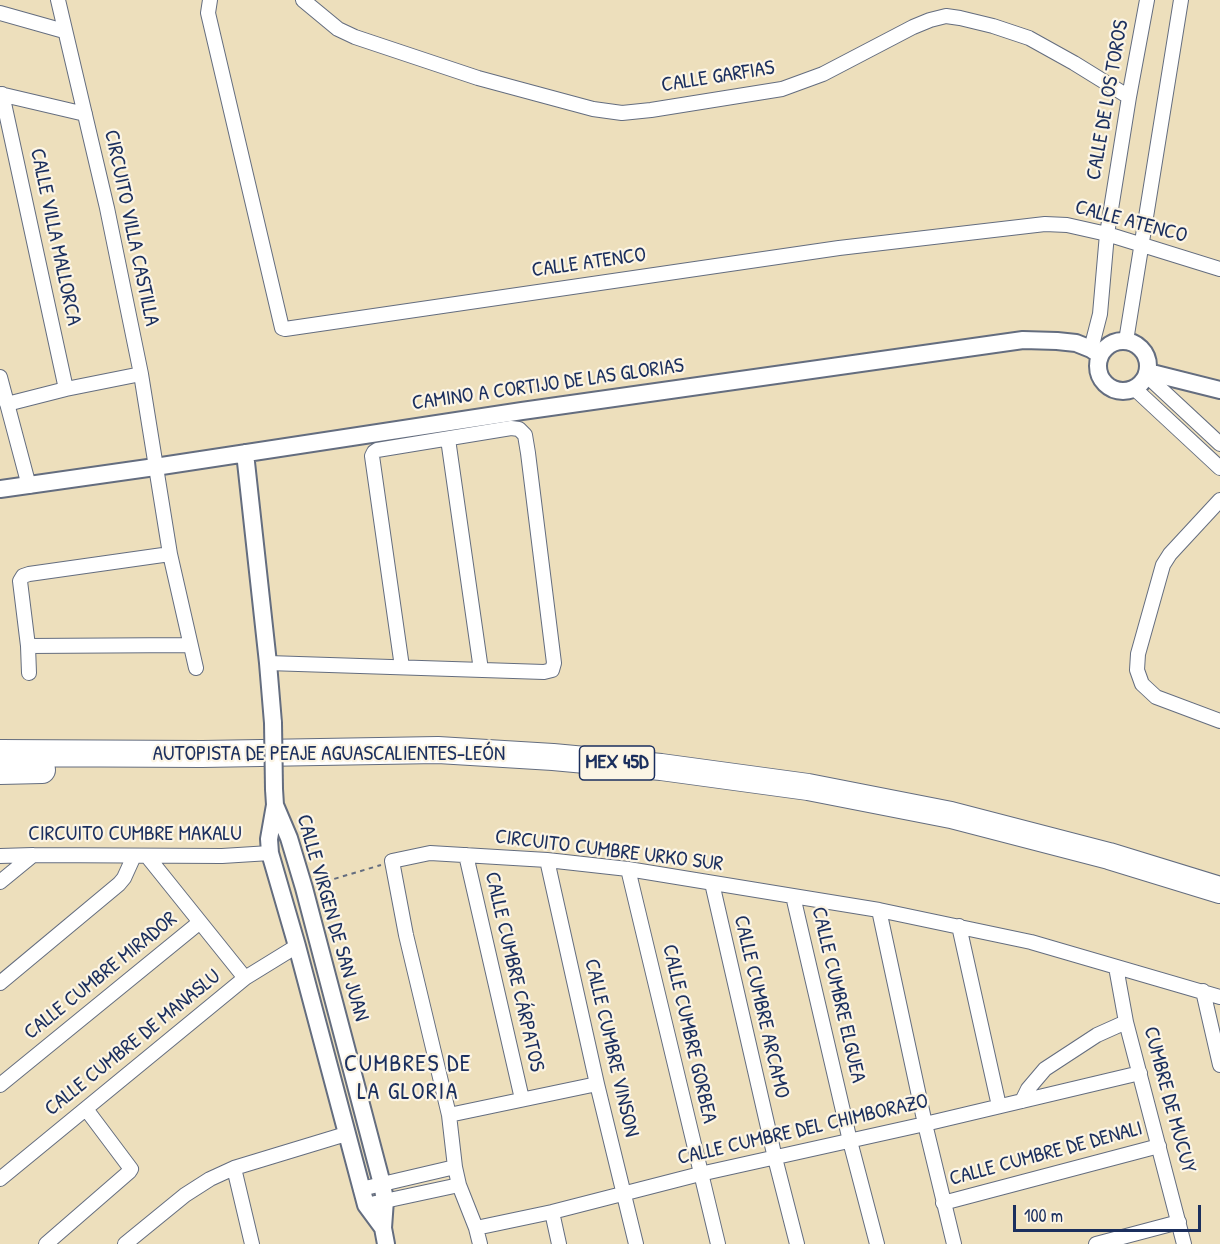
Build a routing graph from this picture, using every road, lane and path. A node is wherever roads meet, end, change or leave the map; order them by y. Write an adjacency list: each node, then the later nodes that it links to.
1 (58, 0): 7 (street, CIRCUITO VILLA CASTILLA)
2 (303, 0): 9 (street, CALLE GARFIAS)
3 (1147, 0): 9 (street, CALLE DE LOS TOROS)
4 (1181, 0): 12 (street)
5 (209, 6): 11 (street, CALLE ATENCO)
6 (0, 13): 7 (street)
7 (64, 31): 10 (street, CIRCUITO VILLA CASTILLA)
8 (1, 94): 10 (street); 19 (street, CALLE VILLA MALLORCA)
9 (1128, 97): 11 (street, CALLE DE LOS TOROS)
10 (85, 114): 16 (street, CIRCUITO VILLA CASTILLA)
11 (1107, 234): 12 (street, CALLE ATENCO); 15 (street, CALLE DE LOS TOROS)
12 (1141, 243): 13 (street, CALLE ATENCO); 14 (street)
13 (1220, 269)
14 (1126, 341): 15 (street); 17 (street)
15 (1095, 352): 20 (street); 25 (street, CAMINO A CORTIJO DE LAS GLORIAS)
16 (141, 374): 19 (street); 26 (street, CIRCUITO VILLA CASTILLA)
17 (1148, 374): 20 (street); 21 (street); 24 (street)
18 (0, 377): 22 (street)
19 (66, 389): 22 (street)
20 (1135, 389): 27 (street)
21 (1220, 390)
22 (8, 404): 28 (street)
23 (448, 439): 35 (street); 37 (street); 37 (street)
24 (1220, 444)
25 (245, 453): 26 (street, CAMINO A CORTIJO DE LAS GLORIAS); 34 (street)
26 (155, 467): 28 (street, CAMINO A CORTIJO DE LAS GLORIAS); 31 (street, CIRCUITO VILLA CASTILLA)
27 (1220, 468)
28 (29, 486): 29 (street, CAMINO A CORTIJO DE LAS GLORIAS)
29 (0, 489)
30 (1220, 500): 39 (street)
31 (170, 554): 32 (street, CIRCUITO VILLA CASTILLA); 33 (street)
32 (190, 645): 33 (street); 36 (street, CIRCUITO VILLA CASTILLA)
33 (28, 646): 38 (street)
34 (268, 663): 35 (street); 42 (street, bridge)
35 (402, 667): 37 (street)
36 (196, 668)
37 (481, 670)
38 (28, 673)
39 (1220, 721)
40 (0, 753): 54 (highway, AUTOPISTA DE PEAJE AGUASCALIENTES-LEÓN / MEX 45D)
41 (0, 771): 56 (highway, MEX 45D)
42 (274, 797): 43 (street, CALLE VIRGEN DE SAN JUAN); 53 (street, CALLE VIRGEN DE SAN JUAN)
43 (270, 853): 47 (street, CIRCUITO CUMBRE MAKALU); 60 (street, CALLE VIRGEN DE SAN JUAN)
44 (33, 855): 46 (street, CIRCUITO CUMBRE MAKALU); 47 (street, CIRCUITO CUMBRE MAKALU); 51 (street)
45 (466, 855): 48 (street, CIRCUITO CUMBRE URKO SUR); 49 (street, CIRCUITO CUMBRE URKO SUR); 71 (street, CALLE CUMBRE CÁRPATOS)
46 (0, 856)
47 (140, 856): 58 (street); 63 (street)
48 (547, 860): 50 (street, CIRCUITO CUMBRE URKO SUR); 69 (street, CALLE CUMBRE VINSON)
49 (392, 861): 53 (path); 75 (street)
50 (628, 869): 52 (street, CIRCUITO CUMBRE URKO SUR); 83 (street, CALLE CUMBRE GORBEA)
51 (0, 882)
52 (712, 883): 55 (street, CIRCUITO CUMBRE URKO SUR); 80 (street, CALLE CUMBRE ARCAMO)
53 (304, 888): 86 (street, CALLE VIRGEN DE SAN JUAN)
54 (1220, 890)
55 (793, 896): 57 (street, CIRCUITO CUMBRE URKO SUR); 78 (street, CALLE CUMBRE ELGUEA)
56 (1220, 907)
57 (879, 910): 59 (street, CIRCUITO CUMBRE URKO SUR); 76 (street)
58 (200, 922): 62 (street); 70 (street, CALLE CUMBRE MIRADOR)
59 (959, 926): 61 (street, CIRCUITO CUMBRE URKO SUR); 73 (street)
60 (297, 946): 62 (street, CALLE CUMBRE DE MANASLU); 77 (street, CALLE VIRGEN DE SAN JUAN)
61 (1116, 967): 64 (street, CIRCUITO CUMBRE URKO SUR); 66 (street, CUMBRE DE MUCUY)
62 (245, 978): 74 (street, CALLE CUMBRE DE MANASLU)
63 (0, 983)
64 (1203, 991): 65 (street, CIRCUITO CUMBRE URKO SUR); 67 (street)
65 (1220, 997)
66 (1126, 1022): 68 (street, CUMBRE DE MUCUY); 72 (street)
67 (1220, 1065)
68 (1140, 1073): 72 (street, CALLE CUMBRE DEL CHIMBORAZO); 79 (street, CUMBRE DE MUCUY)
69 (597, 1084): 71 (street); 87 (street, CALLE CUMBRE VINSON)
70 (0, 1085)
71 (522, 1099): 75 (street)
72 (1023, 1101): 73 (street, CALLE CUMBRE DEL CHIMBORAZO)
73 (999, 1106): 76 (street, CALLE CUMBRE DEL CHIMBORAZO)
74 (86, 1109): 84 (street, CALLE CUMBRE DE MANASLU); 95 (street)
75 (449, 1115): 81 (street)
76 (925, 1124): 78 (street, CALLE CUMBRE DEL CHIMBORAZO); 89 (street)
77 (346, 1134): 82 (street); 88 (street, CALLE VIRGEN DE SAN JUAN)
78 (850, 1141): 80 (street, CALLE CUMBRE DEL CHIMBORAZO); 103 (street, CALLE CUMBRE ELGUEA)
79 (1159, 1146): 89 (street, CALLE CUMBRE DE DENALI); 91 (street, CUMBRE DE MUCUY)
80 (775, 1158): 83 (street, CALLE CUMBRE DEL CHIMBORAZO); 102 (street, CALLE CUMBRE ARCAMO)
81 (455, 1167): 85 (street); 86 (street)
82 (234, 1168): 96 (street); 97 (street)
83 (700, 1174): 87 (street, CALLE CUMBRE DEL CHIMBORAZO); 101 (street, CALLE CUMBRE GORBEA)
84 (0, 1179)
85 (459, 1185): 86 (street); 92 (street)
86 (383, 1192): 88 (street); 93 (street, CALLE VIRGEN DE SAN JUAN)
87 (624, 1193): 90 (street, CALLE CUMBRE DEL CHIMBORAZO); 100 (street, CALLE CUMBRE VINSON)
88 (364, 1197): 93 (street, CALLE VIRGEN DE SAN JUAN)
89 (943, 1203): 104 (street)
90 (552, 1212): 92 (street, CALLE CUMBRE DEL CHIMBORAZO); 99 (street)
91 (1179, 1222): 94 (street); 105 (street, CUMBRE DE MUCUY)
92 (476, 1228): 98 (street)
93 (384, 1236)
94 (1102, 1243)
95 (46, 1244)
96 (125, 1244)
97 (252, 1244)
98 (480, 1244)
99 (559, 1244)
100 (636, 1244)
101 (718, 1244)
102 (797, 1244)
103 (877, 1244)
104 (954, 1244)
105 (1184, 1244)

